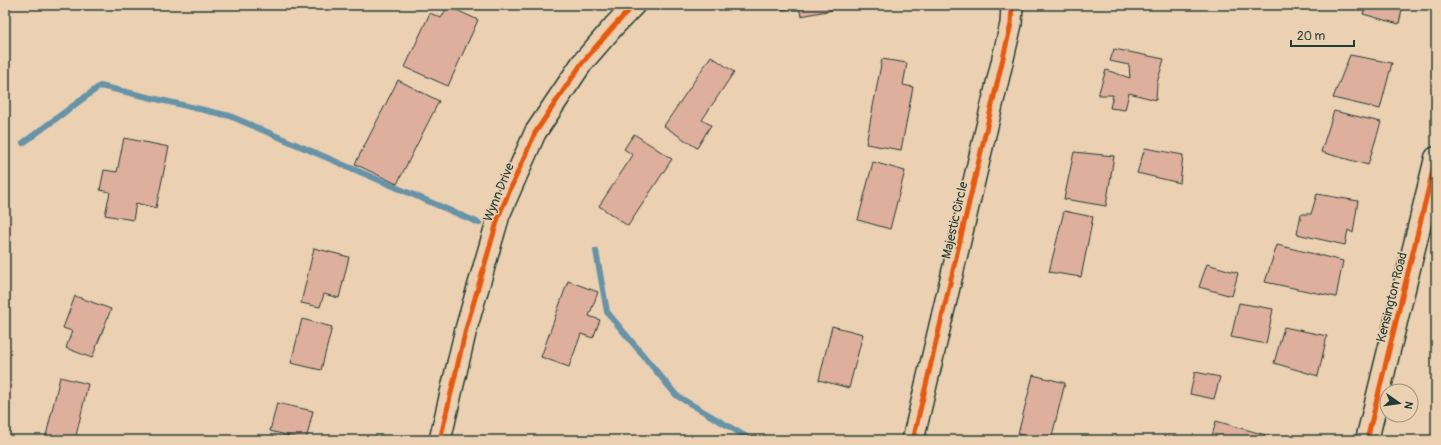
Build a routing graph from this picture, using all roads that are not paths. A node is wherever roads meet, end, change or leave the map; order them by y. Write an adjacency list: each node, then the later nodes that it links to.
1 (634, 5): 4 (street, Wynn Drive)
2 (1012, 5): 5 (street, Majestic Circle)
3 (1436, 158): 6 (street, Kensington Road)
4 (440, 440)
5 (913, 440)
6 (1367, 440)

